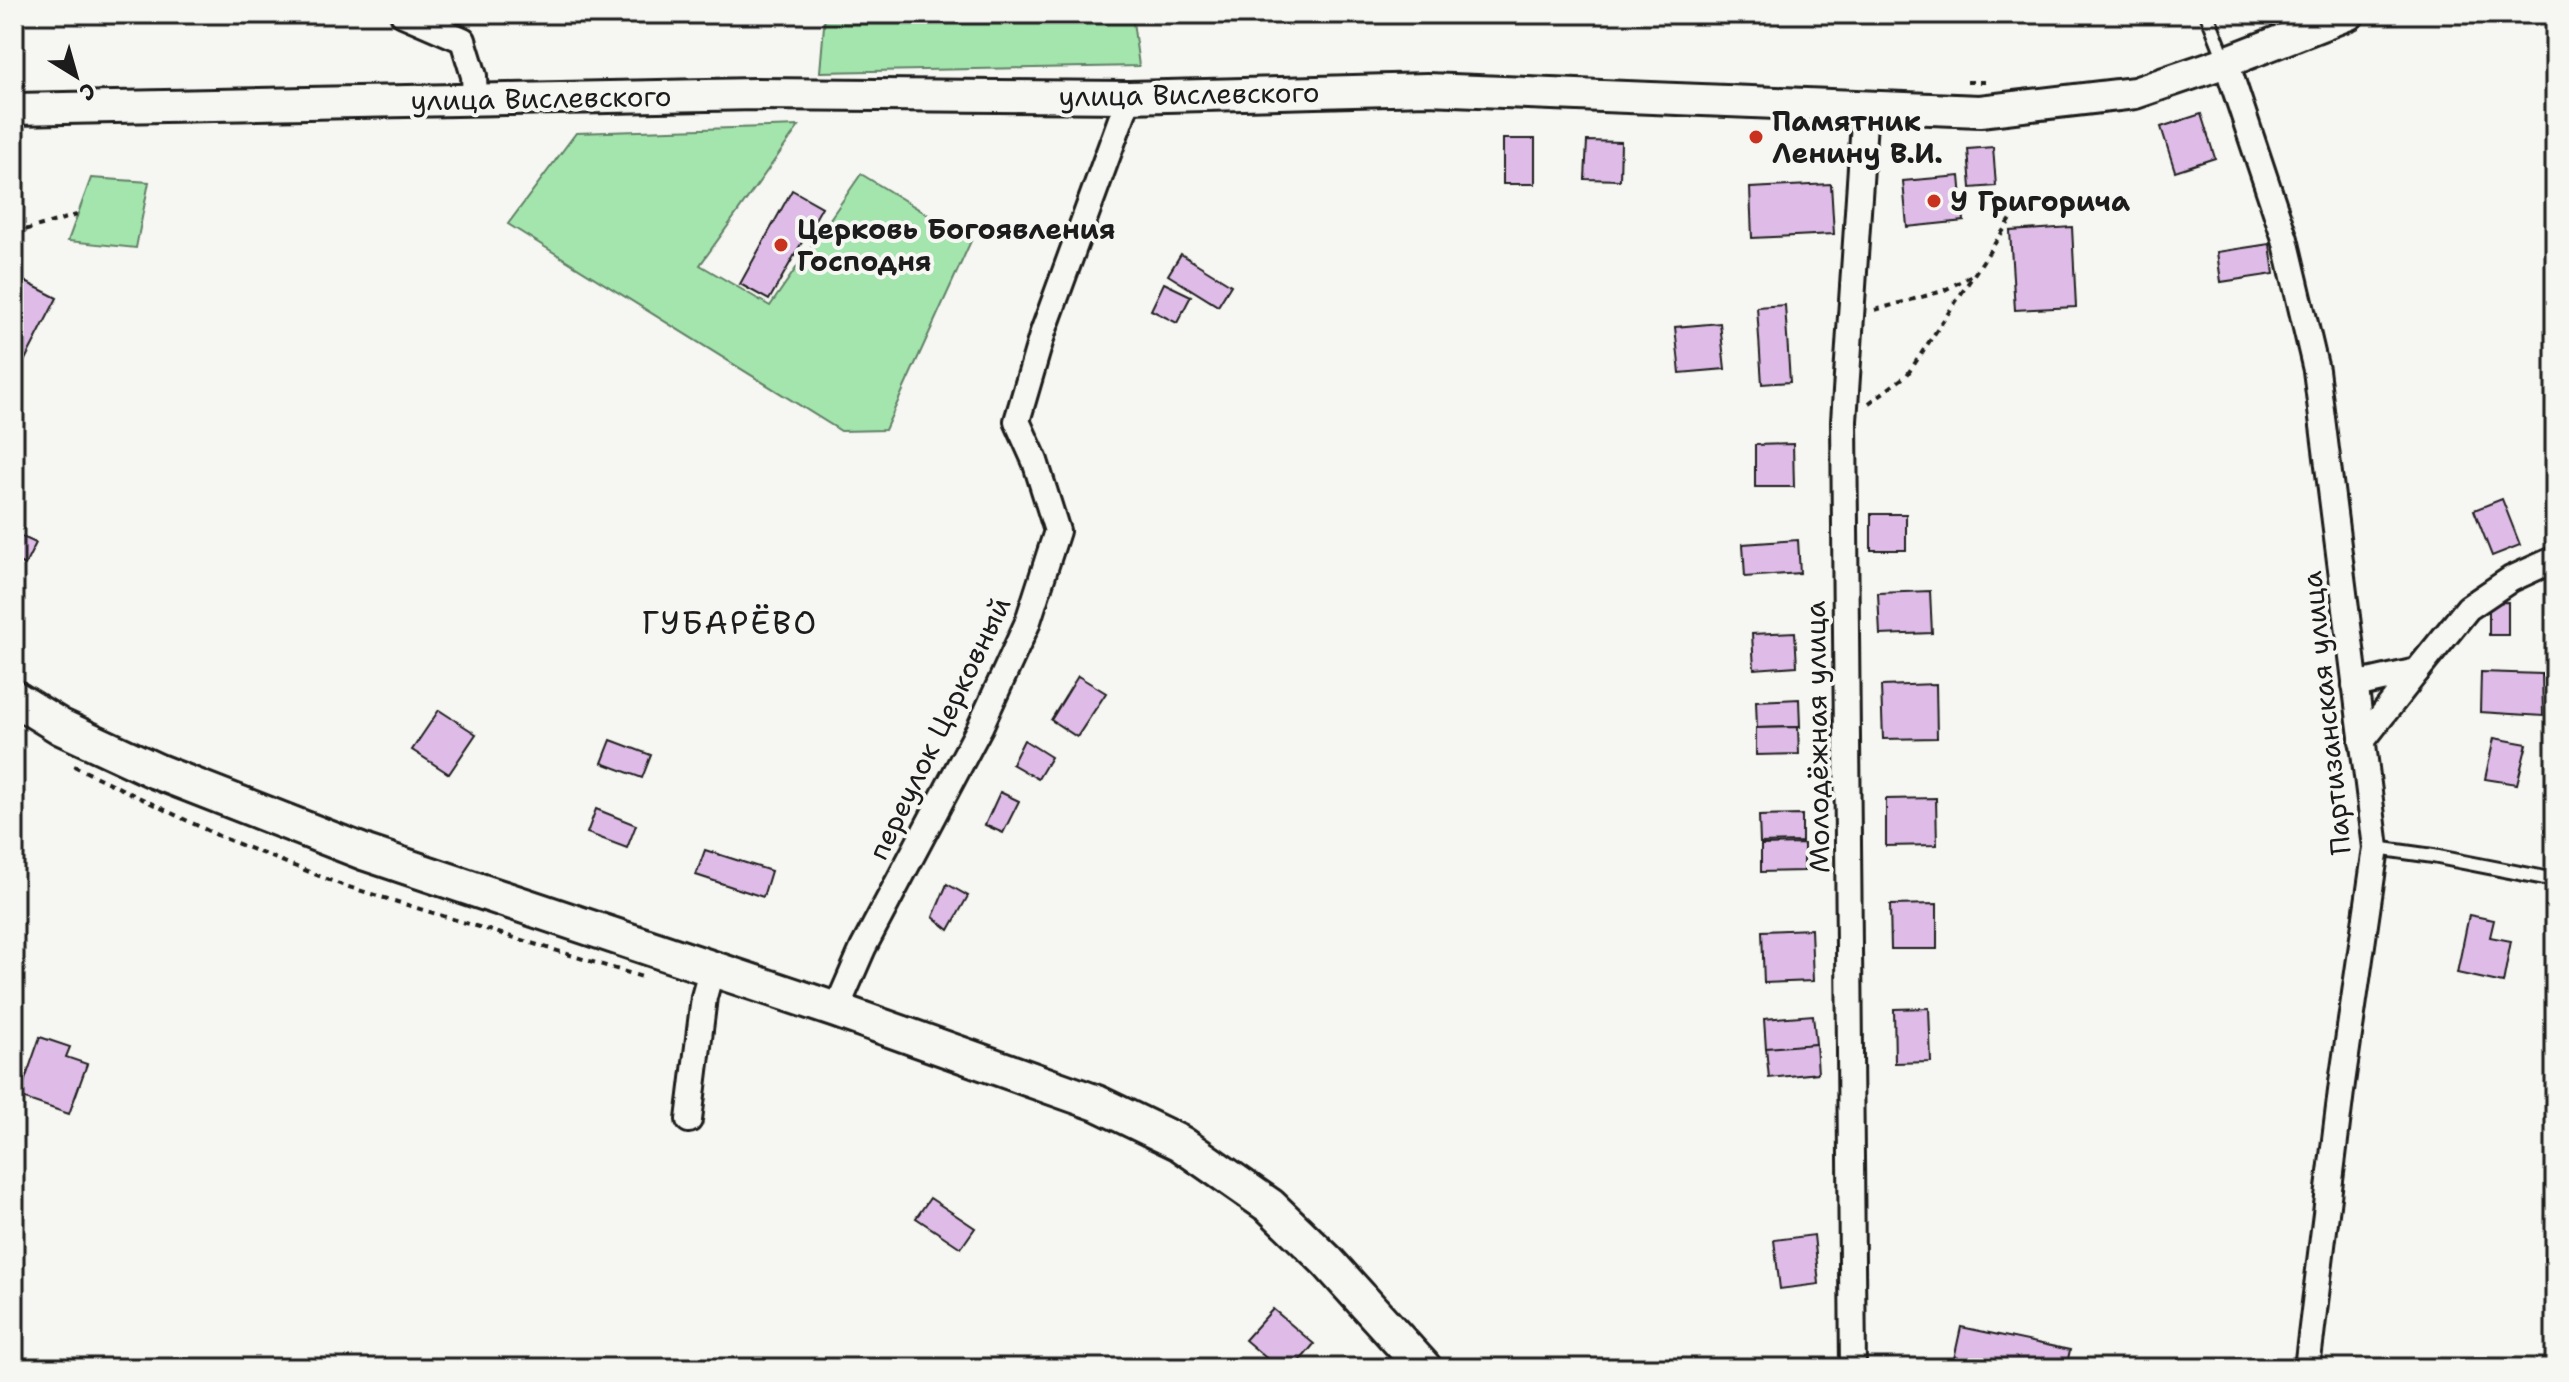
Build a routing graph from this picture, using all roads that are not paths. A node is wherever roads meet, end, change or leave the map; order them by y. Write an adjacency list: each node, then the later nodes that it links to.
1 (403, 14): 6 (street)
2 (2207, 14): 4 (lane)
3 (2349, 14): 4 (street, улица Вислевского)
4 (2226, 62): 7 (street, улица Вислевского); 11 (street, Партизанская улица)
5 (1129, 97): 6 (street, улица Вислевского); 7 (street, улица Вислевского); 17 (street, переулок Церковный)
6 (475, 99): 8 (street, улица Вислевского)
7 (1865, 107): 20 (street, Молодёжная улица)
8 (14, 109)
9 (2555, 559): 10 (street)
10 (2417, 671): 11 (street); 13 (street)
11 (2355, 685): 13 (street, Партизанская улица)
12 (14, 698): 16 (main road)
13 (2362, 741): 14 (street, Партизанская улица)
14 (2376, 848): 15 (lane); 21 (street, Партизанская улица)
15 (2555, 880)
16 (712, 968): 17 (main road); 18 (street)
17 (836, 1010): 19 (main road)
18 (689, 1120)
19 (1424, 1368)
20 (1853, 1368)
21 (2307, 1368)

